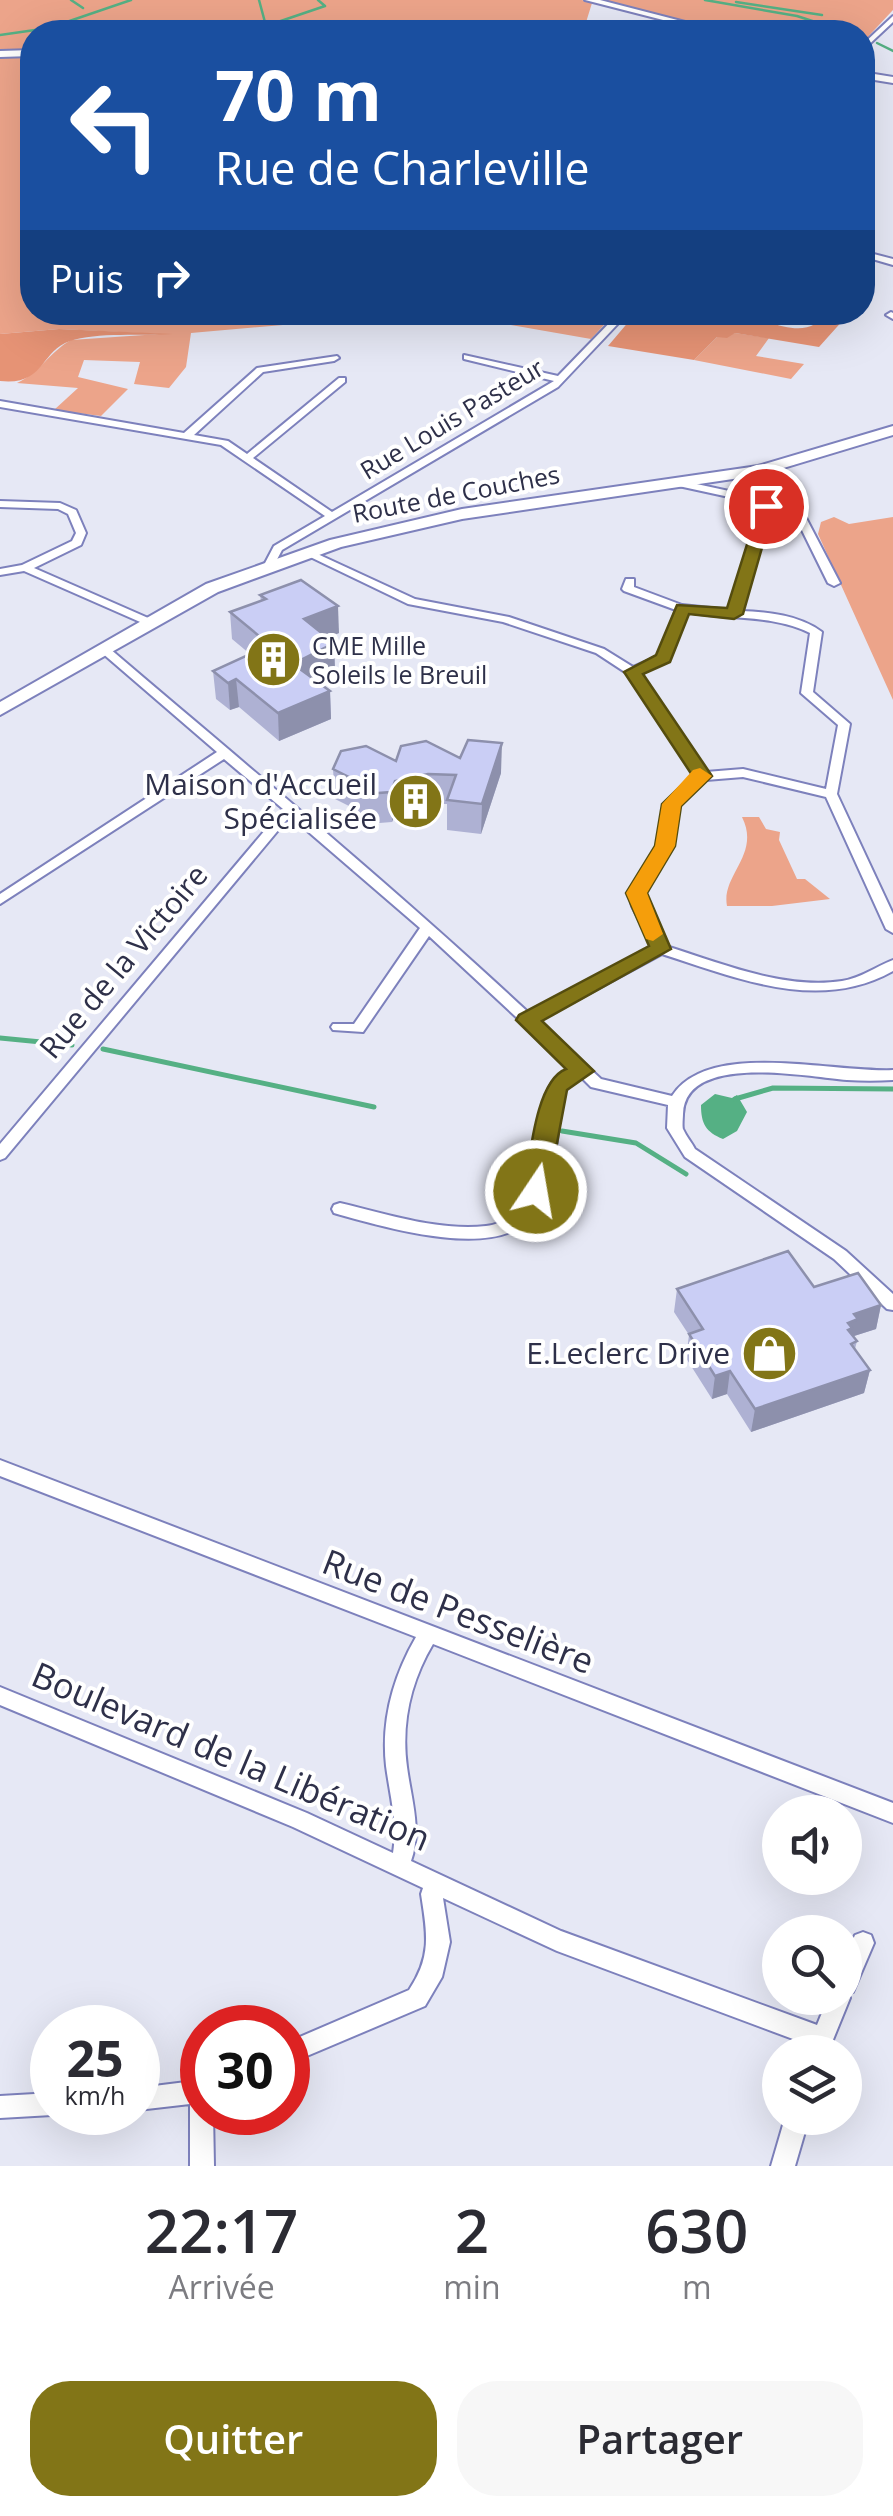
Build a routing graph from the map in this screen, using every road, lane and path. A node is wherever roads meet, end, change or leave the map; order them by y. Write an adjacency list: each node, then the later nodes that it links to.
1 (589, 0): 3 (street)
2 (893, 18): 4 (street)
3 (671, 20)
4 (875, 36)
5 (612, 325): 9 (street, Rue Louis Pasteur)
6 (467, 357): 9 (street)
7 (334, 358): 12 (street)
8 (342, 380): 13 (street)
9 (562, 380): 17 (street, Rue Louis Pasteur)
10 (0, 404): 12 (street)
11 (893, 430): 14 (main road, Route de Couches)
12 (188, 436): 13 (street)
13 (250, 458): 17 (street)
14 (678, 483): 15 (street); 19 (main road, Route de Couches)
15 (762, 503): 23 (street); 25 (street)
16 (0, 504): 20 (street)
17 (333, 517): 18 (street, Rue Louis Pasteur)
18 (285, 551): 19 (main road, Route de Couches); 19 (street); 26 (main road, Route de Couches)
19 (312, 551): 28 (street)
20 (25, 568): 21 (street); 26 (street)
21 (0, 572)
22 (630, 582): 24 (street)
23 (834, 583)
24 (683, 608): 25 (street); 28 (street)
25 (734, 614): 32 (street)
26 (150, 624): 27 (main road, Route de Couches)
27 (105, 650): 29 (main road, Route de Couches); 30 (street)
28 (632, 672): 31 (street)
29 (0, 710)
30 (226, 752): 33 (street); 34 (street)
31 (702, 776): 32 (street); 37 (street)
32 (831, 794): 36 (street)
33 (291, 807): 35 (street); 44 (street, Rue de la Victoire)
34 (0, 900)
35 (428, 927): 39 (street); 40 (street)
36 (893, 929)
37 (660, 949): 38 (street); 39 (street)
38 (893, 965)
39 (527, 1020): 41 (street)
40 (338, 1028)
41 (582, 1071): 43 (street); 45 (street)
42 (893, 1075): 43 (street)
43 (676, 1102): 46 (street)
44 (0, 1154)
45 (340, 1208)
46 (893, 1304)
47 (0, 1468): 48 (street, Rue de Pesselière)
48 (426, 1636): 50 (street, Rue de Pesselière); 51 (street)
49 (0, 1696): 51 (street, Boulevard de la Libération)
50 (893, 1812)
51 (399, 1866): 52 (street, Boulevard de la Libération)
52 (434, 1883): 53 (street, Boulevard de la Libération); 54 (street, Boulevard de la Libération)
53 (794, 2035)
54 (310, 2044)
55 (30, 2105): 56 (street)
56 (0, 2107)
57 (202, 2135): 59 (street)
58 (792, 2135): 60 (street)
59 (202, 2166)
60 (783, 2166)

